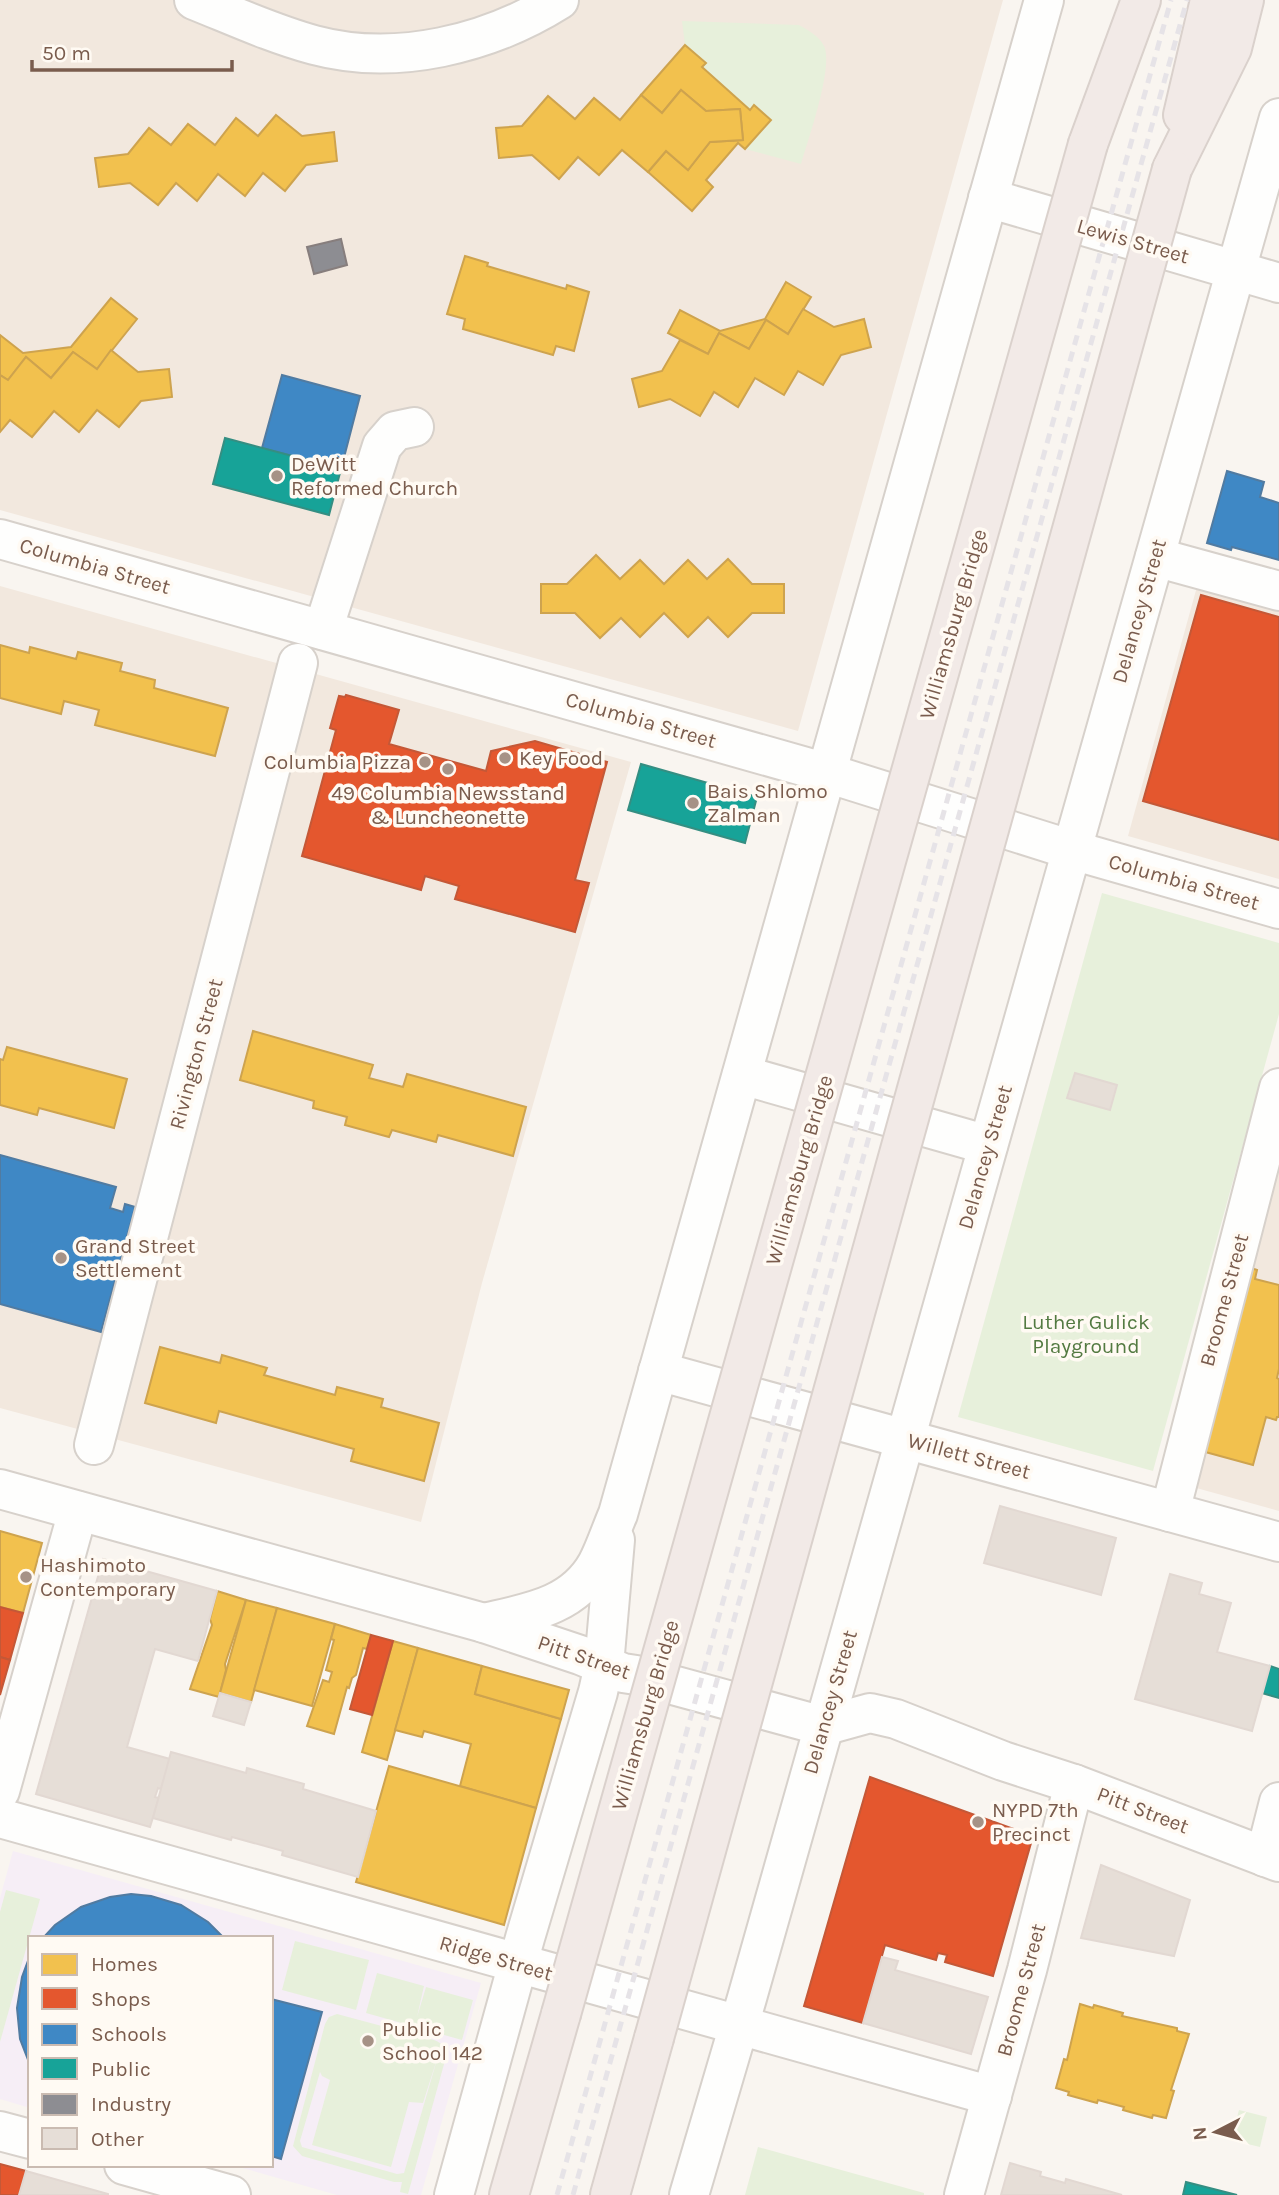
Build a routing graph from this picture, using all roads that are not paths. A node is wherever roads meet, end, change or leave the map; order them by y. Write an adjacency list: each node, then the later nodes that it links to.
1 (194, 0): 2 (street)
2 (559, 0)
3 (1044, 0): 11 (street)
4 (1118, 0): 9 (highway, Williamsburg Bridge)
5 (1141, 0): 9 (highway, Williamsburg Bridge)
6 (1210, 0): 10 (highway)
7 (1244, 0): 10 (highway)
8 (1279, 118): 12 (street, Delancey Street)
9 (1088, 144): 50 (highway, Williamsburg Bridge, bridge)
10 (1172, 169): 51 (highway, bridge)
11 (988, 198): 12 (street, Lewis Street); 20 (street)
12 (1236, 270): 13 (street, Lewis Street); 16 (street, Delancey Street)
13 (1279, 282)
14 (414, 427): 18 (street)
15 (0, 539): 18 (street, Columbia Street)
16 (1155, 557): 17 (street); 21 (street, Delancey Street)
17 (1279, 591)
18 (323, 630): 20 (street, Columbia Street)
19 (298, 663): 28 (street, Rivington Street)
20 (827, 773): 21 (street, Columbia Street); 23 (street)
21 (1072, 850): 22 (street, Columbia Street); 25 (street, Delancey Street)
22 (1279, 909)
23 (742, 1075): 25 (street); 26 (street)
24 (1279, 1088): 31 (street, Broome Street)
25 (988, 1145): 27 (street, Delancey Street)
26 (658, 1371): 27 (street, Willett Street); 32 (street)
27 (905, 1439): 31 (street, Willett Street); 36 (street, Delancey Street)
28 (94, 1445)
29 (0, 1489): 30 (street, Pitt Street)
30 (78, 1511): 34 (street, Pitt Street); 38 (street)
31 (1170, 1511): 33 (street, Willett Street)
32 (618, 1514): 34 (street); 35 (street)
33 (1279, 1542)
34 (484, 1623): 35 (street, Pitt Street)
35 (604, 1665): 36 (street, Pitt Street); 42 (street)
36 (823, 1726): 37 (street, Pitt Street); 43 (street, Delancey Street)
37 (1074, 1784): 41 (street, Pitt Street); 44 (street, Broome Street)
38 (0, 1791)
39 (1279, 1802): 41 (street)
40 (0, 1818): 42 (street, Ridge Street)
41 (1272, 1860)
42 (518, 1964): 43 (street, Ridge Street); 49 (street)
43 (737, 2025): 44 (street, Ridge Street); 52 (street, Delancey Street)
44 (992, 2096): 53 (street, Broome Street)
45 (0, 2131): 46 (street)
46 (28, 2138)
47 (131, 2167): 48 (street)
48 (231, 2195)
49 (454, 2195)
50 (509, 2195)
51 (610, 2195)
52 (689, 2195)
53 (964, 2195)

